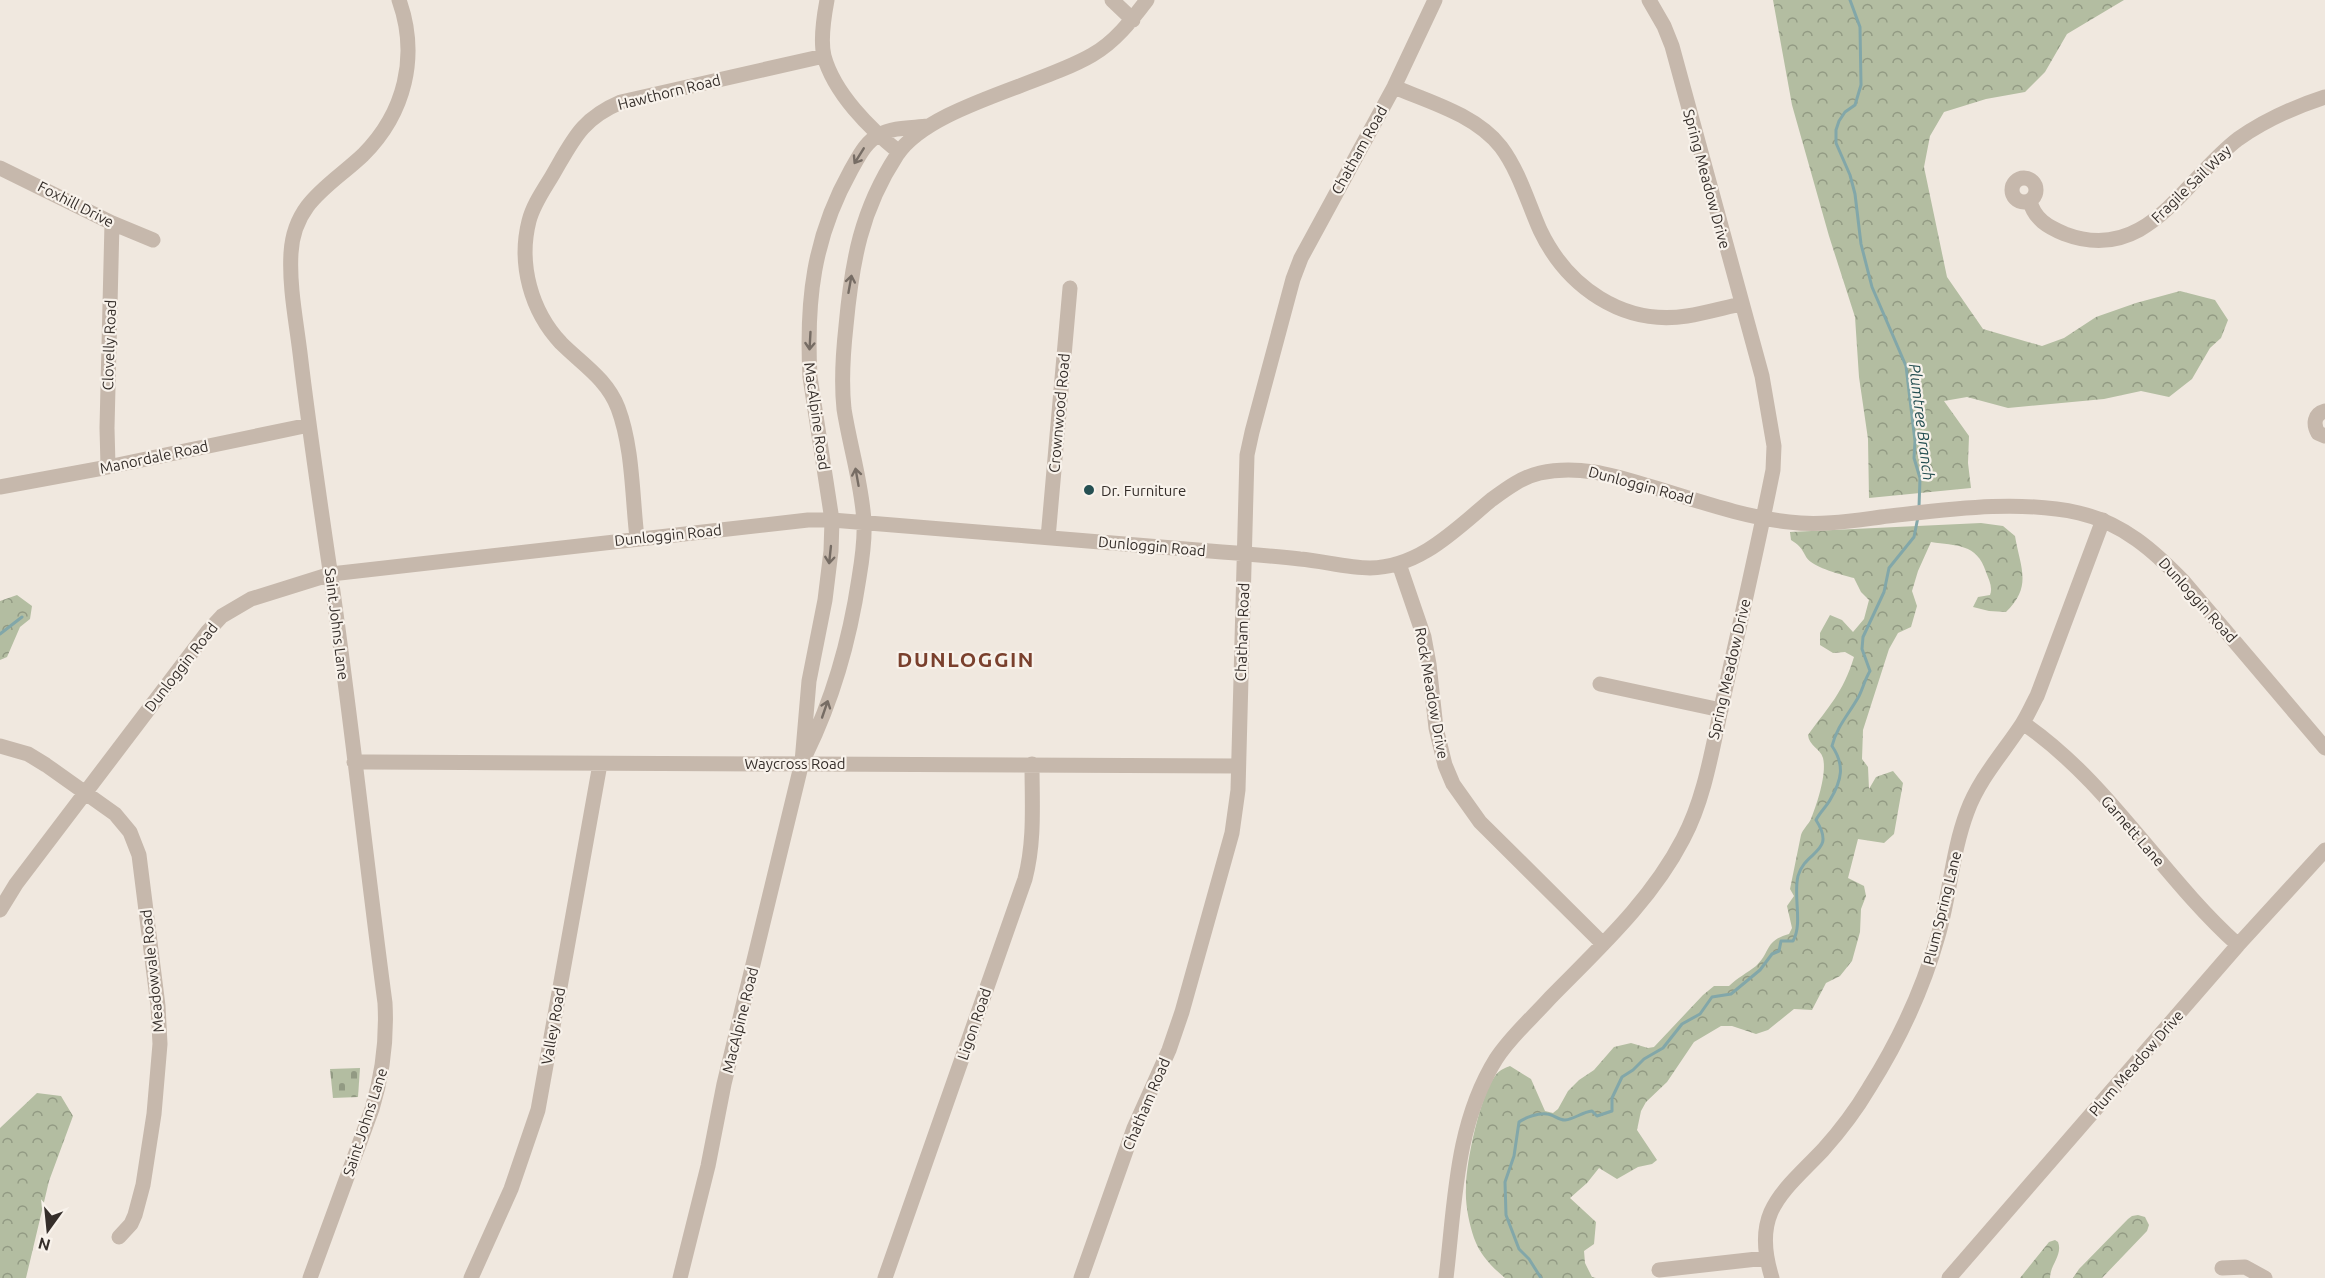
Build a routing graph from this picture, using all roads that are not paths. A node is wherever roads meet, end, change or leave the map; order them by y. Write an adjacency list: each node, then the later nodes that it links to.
1 (399, 0): 21 (street, Saint Johns Lane)
2 (827, 0): 8 (street)
3 (1112, 0): 7 (street)
4 (1147, 0): 7 (street, MacAlpine Road)
5 (1435, 0): 9 (street, Chatham Road)
6 (1649, 0): 19 (street, Spring Meadow Drive)
7 (1132, 20): 11 (street, MacAlpine Road)
8 (824, 56): 12 (street); 29 (street, Hawthorn Road)
9 (1394, 87): 19 (street); 31 (street, Chatham Road)
10 (2325, 97): 15 (street, Fragile Sail Way)
11 (928, 126): 12 (street, MacAlpine Road); 13 (street, MacAlpine Road)
12 (878, 135): 13 (street); 26 (street, MacAlpine Road, one-way to 26)
13 (899, 152): 28 (street, MacAlpine Road, one-way to 13)
14 (0, 168): 16 (street, Foxhill Drive)
15 (2030, 201)
16 (112, 223): 17 (street, Foxhill Drive); 23 (street, Clovelly Road)
17 (153, 240)
18 (1070, 288): 30 (street, Crownwood Road)
19 (1741, 304): 25 (street, Spring Meadow Drive)
20 (2325, 411): 22 (street)
21 (309, 425): 23 (street, Manordale Road); 33 (street, Saint Johns Lane)
22 (2325, 436)
23 (108, 466): 24 (street, Manordale Road)
24 (0, 487)
25 (1763, 517): 27 (street, Dunloggin Road); 32 (street, Dunloggin Road); 35 (street, Spring Meadow Drive)
26 (832, 520): 28 (street, Dunloggin Road); 29 (street, Dunloggin Road); 40 (street, MacAlpine Road, one-way to 40)
27 (2103, 520): 36 (street, Plum Spring Lane); 38 (street, Dunloggin Road)
28 (864, 523): 30 (street, Dunloggin Road); 40 (street, MacAlpine Road, one-way to 28)
29 (637, 538): 33 (street, Dunloggin Road)
30 (1048, 538): 31 (street, Dunloggin Road)
31 (1244, 554): 32 (street, Dunloggin Road); 43 (street, Chatham Road)
32 (1399, 564): 47 (street, Rock Meadow Drive)
33 (330, 574): 39 (street, Saint Johns Lane); 44 (street, Dunloggin Road)
34 (1600, 684): 35 (street)
35 (1721, 710): 47 (street, Spring Meadow Drive)
36 (2023, 723): 48 (street, Garnett Lane); 50 (street, Plum Spring Lane)
37 (0, 746): 44 (street, Meadowvale Road)
38 (2325, 748)
39 (354, 762): 41 (street, Waycross Road); 53 (street, Saint Johns Lane)
40 (802, 762): 41 (street, Waycross Road); 42 (street, Waycross Road); 55 (street, MacAlpine Road)
41 (600, 764): 54 (street, Valley Road)
42 (1032, 764): 43 (street, Waycross Road); 56 (street, Ligon Road)
43 (1237, 766): 57 (street, Chatham Road)
44 (85, 791): 46 (street, Dunloggin Road); 49 (street, Meadowvale Road)
45 (2325, 850): 48 (street, Plum Meadow Drive)
46 (0, 910)
47 (1603, 944): 58 (street, Spring Meadow Drive)
48 (2238, 945): 60 (street, Plum Meadow Drive)
49 (119, 1237)
50 (1766, 1258): 52 (street); 59 (street, Plum Spring Lane)
51 (2222, 1268): 61 (street)
52 (1659, 1270)
53 (310, 1278)
54 (471, 1278)
55 (680, 1278)
56 (885, 1278)
57 (1081, 1278)
58 (1446, 1278)
59 (1772, 1278)
60 (1949, 1278)
61 (2265, 1278)

